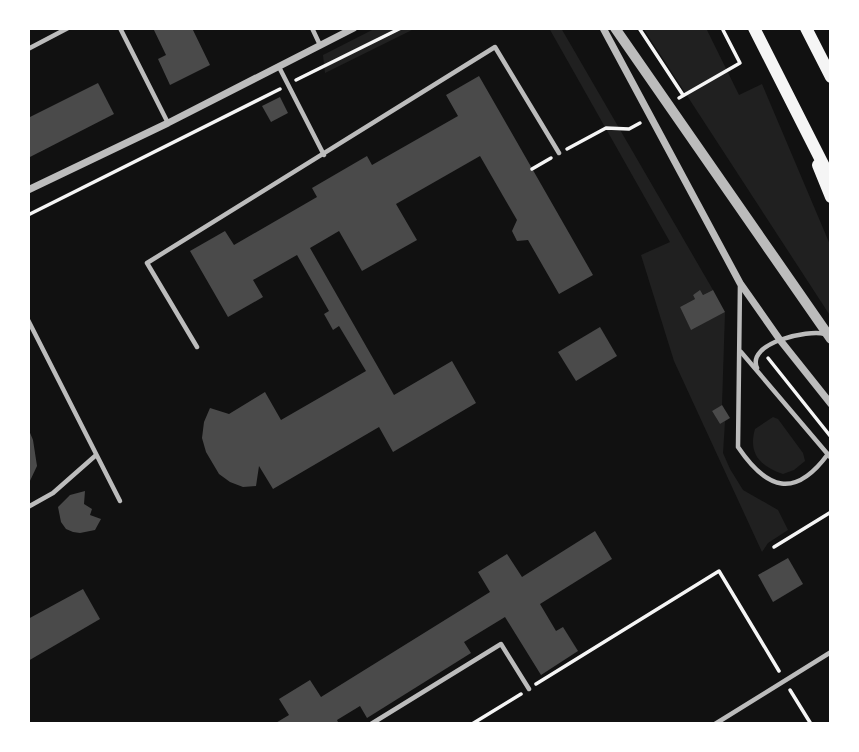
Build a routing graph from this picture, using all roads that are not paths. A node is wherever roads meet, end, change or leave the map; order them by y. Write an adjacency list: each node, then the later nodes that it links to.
1 (68, 28): 10 (lane)
2 (120, 28): 14 (lane)
3 (312, 28): 9 (lane)
4 (354, 28): 9 (street)
5 (603, 28): 20 (street)
6 (615, 28): 22 (street)
7 (754, 28): 13 (main road)
8 (806, 28): 12 (main road)
9 (320, 45): 11 (street)
10 (28, 49)
11 (279, 66): 14 (street); 16 (lane)
12 (831, 76)
13 (785, 87): 17 (main road); 19 (main road)
14 (168, 123): 18 (street)
15 (559, 153): 16 (lane)
16 (324, 155): 24 (lane)
17 (831, 180)
18 (28, 190)
19 (831, 197)
20 (740, 282): 23 (street); 25 (lane)
21 (28, 320): 28 (lane)
22 (829, 337): 23 (lane)
23 (780, 340): 26 (lane); 27 (street)
24 (197, 347)
25 (740, 350): 26 (lane); 29 (lane)
26 (758, 372): 29 (lane)
27 (831, 404)
28 (95, 456): 30 (lane); 31 (lane)
29 (830, 456)
30 (120, 501)
31 (28, 507)
32 (831, 652): 35 (lane)
33 (529, 689): 34 (lane)
34 (371, 724)
35 (715, 724)

